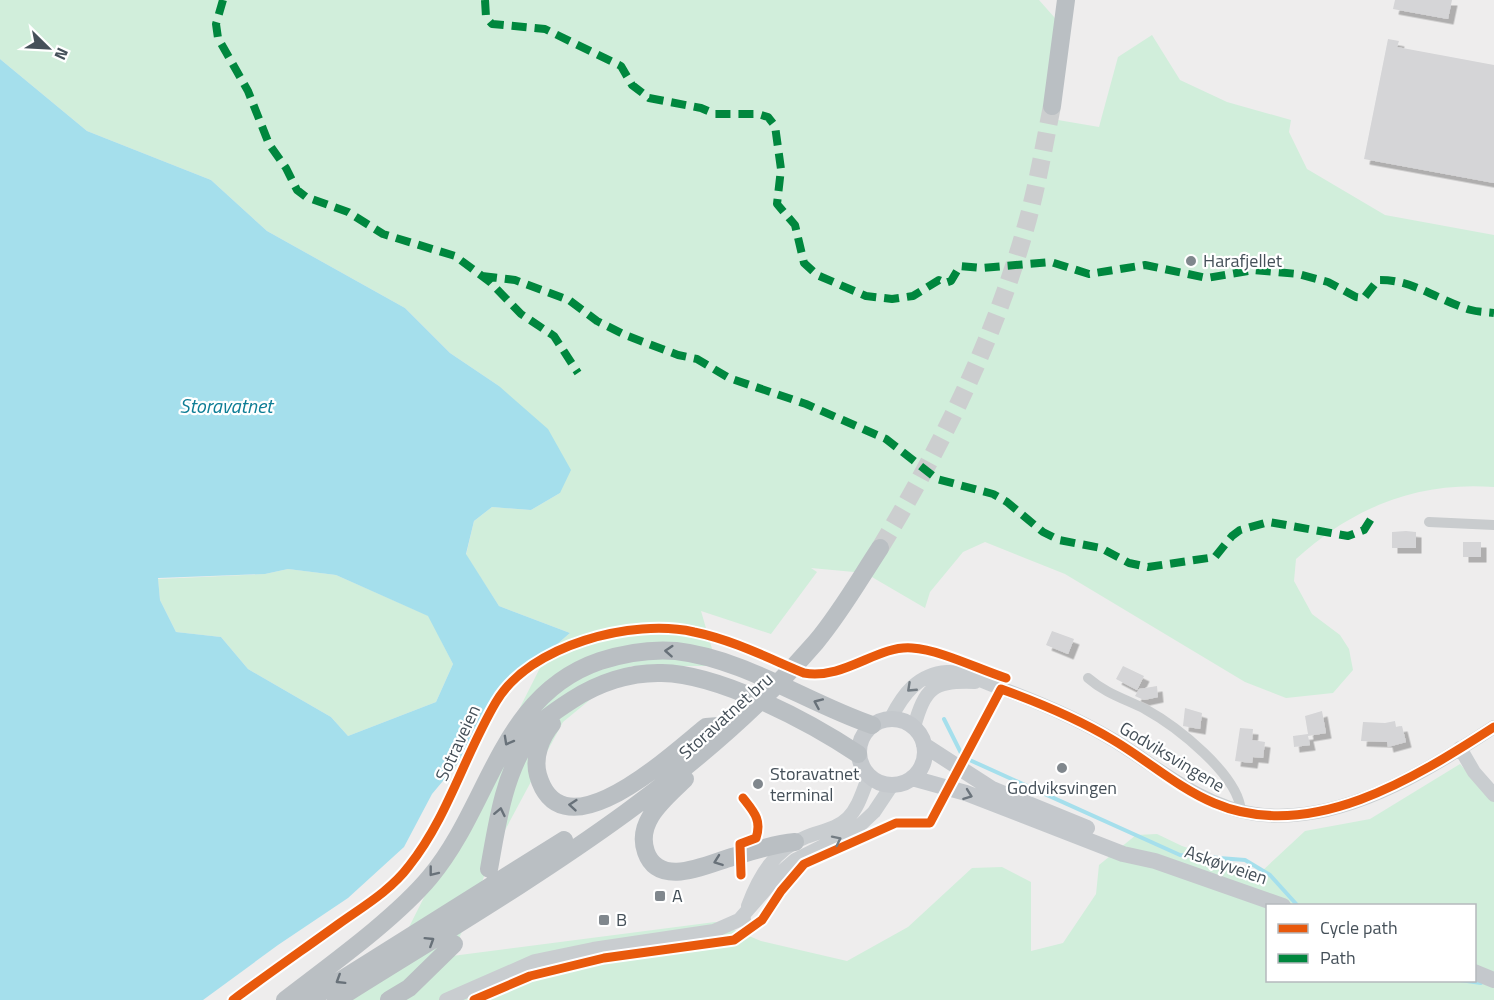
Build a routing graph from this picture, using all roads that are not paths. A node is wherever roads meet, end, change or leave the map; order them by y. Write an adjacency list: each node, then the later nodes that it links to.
1 (1066, 0): 2 (highway)
2 (1052, 106)
3 (1429, 522): 4 (street)
4 (1494, 525)
5 (880, 548): 6 (highway)
6 (812, 639): 17 (highway, Storavatnet bru); 17 (highway, Storavatnet bru)
7 (1088, 678): 22 (street, Godviksvingene)
8 (983, 682): 10 (main road, Godviksvingene, one-way to 10); 12 (main road, Godviksvingene); 22 (main road, Godviksvingene)
9 (578, 696): 16 (highway); 17 (highway, one-way to 9); 25 (highway, one-way to 9)
10 (891, 718): 11 (main road); 12 (main road)
11 (872, 725): 16 (main road); 33 (highway, one-way to 33)
12 (914, 727): 14 (main road)
13 (1494, 728): 15 (main road, Godviksvingene)
14 (924, 745): 19 (main road); 24 (main road, Askøyveien)
15 (1460, 748): 21 (main road); 22 (main road, Godviksvingene)
16 (858, 754): 18 (main road)
17 (672, 771): 23 (highway, one-way to 17); 30 (highway)
18 (869, 776): 20 (main road); 23 (main road)
19 (912, 778): 20 (main road); 24 (main road, Askøyveien, one-way to 24)
20 (892, 785): 27 (main road, one-way to 20)
21 (1494, 795)
22 (1241, 811)
23 (795, 842): 27 (main road)
24 (1155, 861): 26 (main road, Askøyveien)
25 (489, 869)
26 (1277, 904)
27 (745, 915): 28 (street); 37 (main road)
28 (748, 930)
29 (454, 944): 36 (highway)
30 (376, 966): 34 (highway, one-way to 34); 35 (highway)
31 (1476, 973): 32 (main road)
32 (1494, 980)
33 (285, 1000)
34 (309, 1000)
35 (336, 1000)
36 (389, 1000)
37 (446, 1000)

